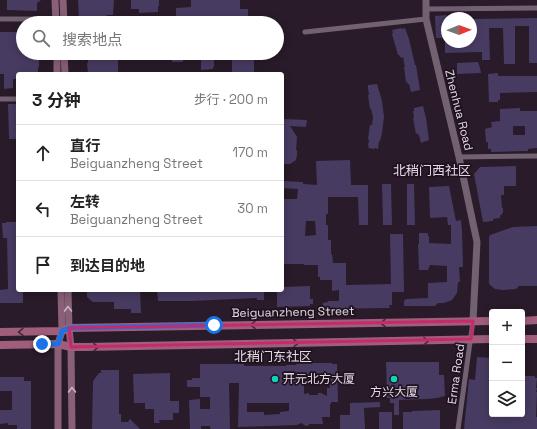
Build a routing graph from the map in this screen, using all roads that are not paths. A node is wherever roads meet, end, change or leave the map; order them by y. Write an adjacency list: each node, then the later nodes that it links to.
1 (56, 0): 6 (main road)
2 (63, 0): 7 (main road)
3 (426, 0): 5 (street, Zhenhua Road)
4 (537, 8): 5 (street)
5 (426, 9): 8 (street, Zhenhua Road)
6 (59, 16)
7 (61, 16)
8 (426, 19): 11 (street); 19 (street, Zhenhua Road)
9 (0, 20): 10 (street)
10 (16, 20)
11 (305, 32)
12 (56, 60): 14 (main road)
13 (64, 60): 15 (main road)
14 (57, 72)
15 (65, 72)
16 (0, 99): 17 (street)
17 (16, 99)
18 (537, 156): 19 (street)
19 (459, 157): 24 (street, Zhenhua Road)
20 (61, 292): 26 (main road)
21 (68, 292): 26 (main road, one-way to 21)
22 (525, 320): 23 (main road)
23 (537, 320)
24 (473, 321): 25 (main road, Beiguanzheng Street); 26 (main road, Beiguanzheng Street, one-way to 26); 29 (street, Erma Road)
25 (489, 321)
26 (65, 329): 27 (main road, Beiguanzheng Street, one-way to 27); 32 (main road); 34 (main road)
27 (0, 332)
28 (537, 338): 31 (main road)
29 (471, 339): 30 (main road); 34 (main road, one-way to 29); 37 (street, Erma Road)
30 (489, 339)
31 (525, 339)
32 (58, 344): 33 (main road); 34 (main road); 35 (main road)
33 (0, 345)
34 (71, 347): 36 (main road, one-way to 34)
35 (58, 429)
36 (72, 429)
37 (458, 429)

